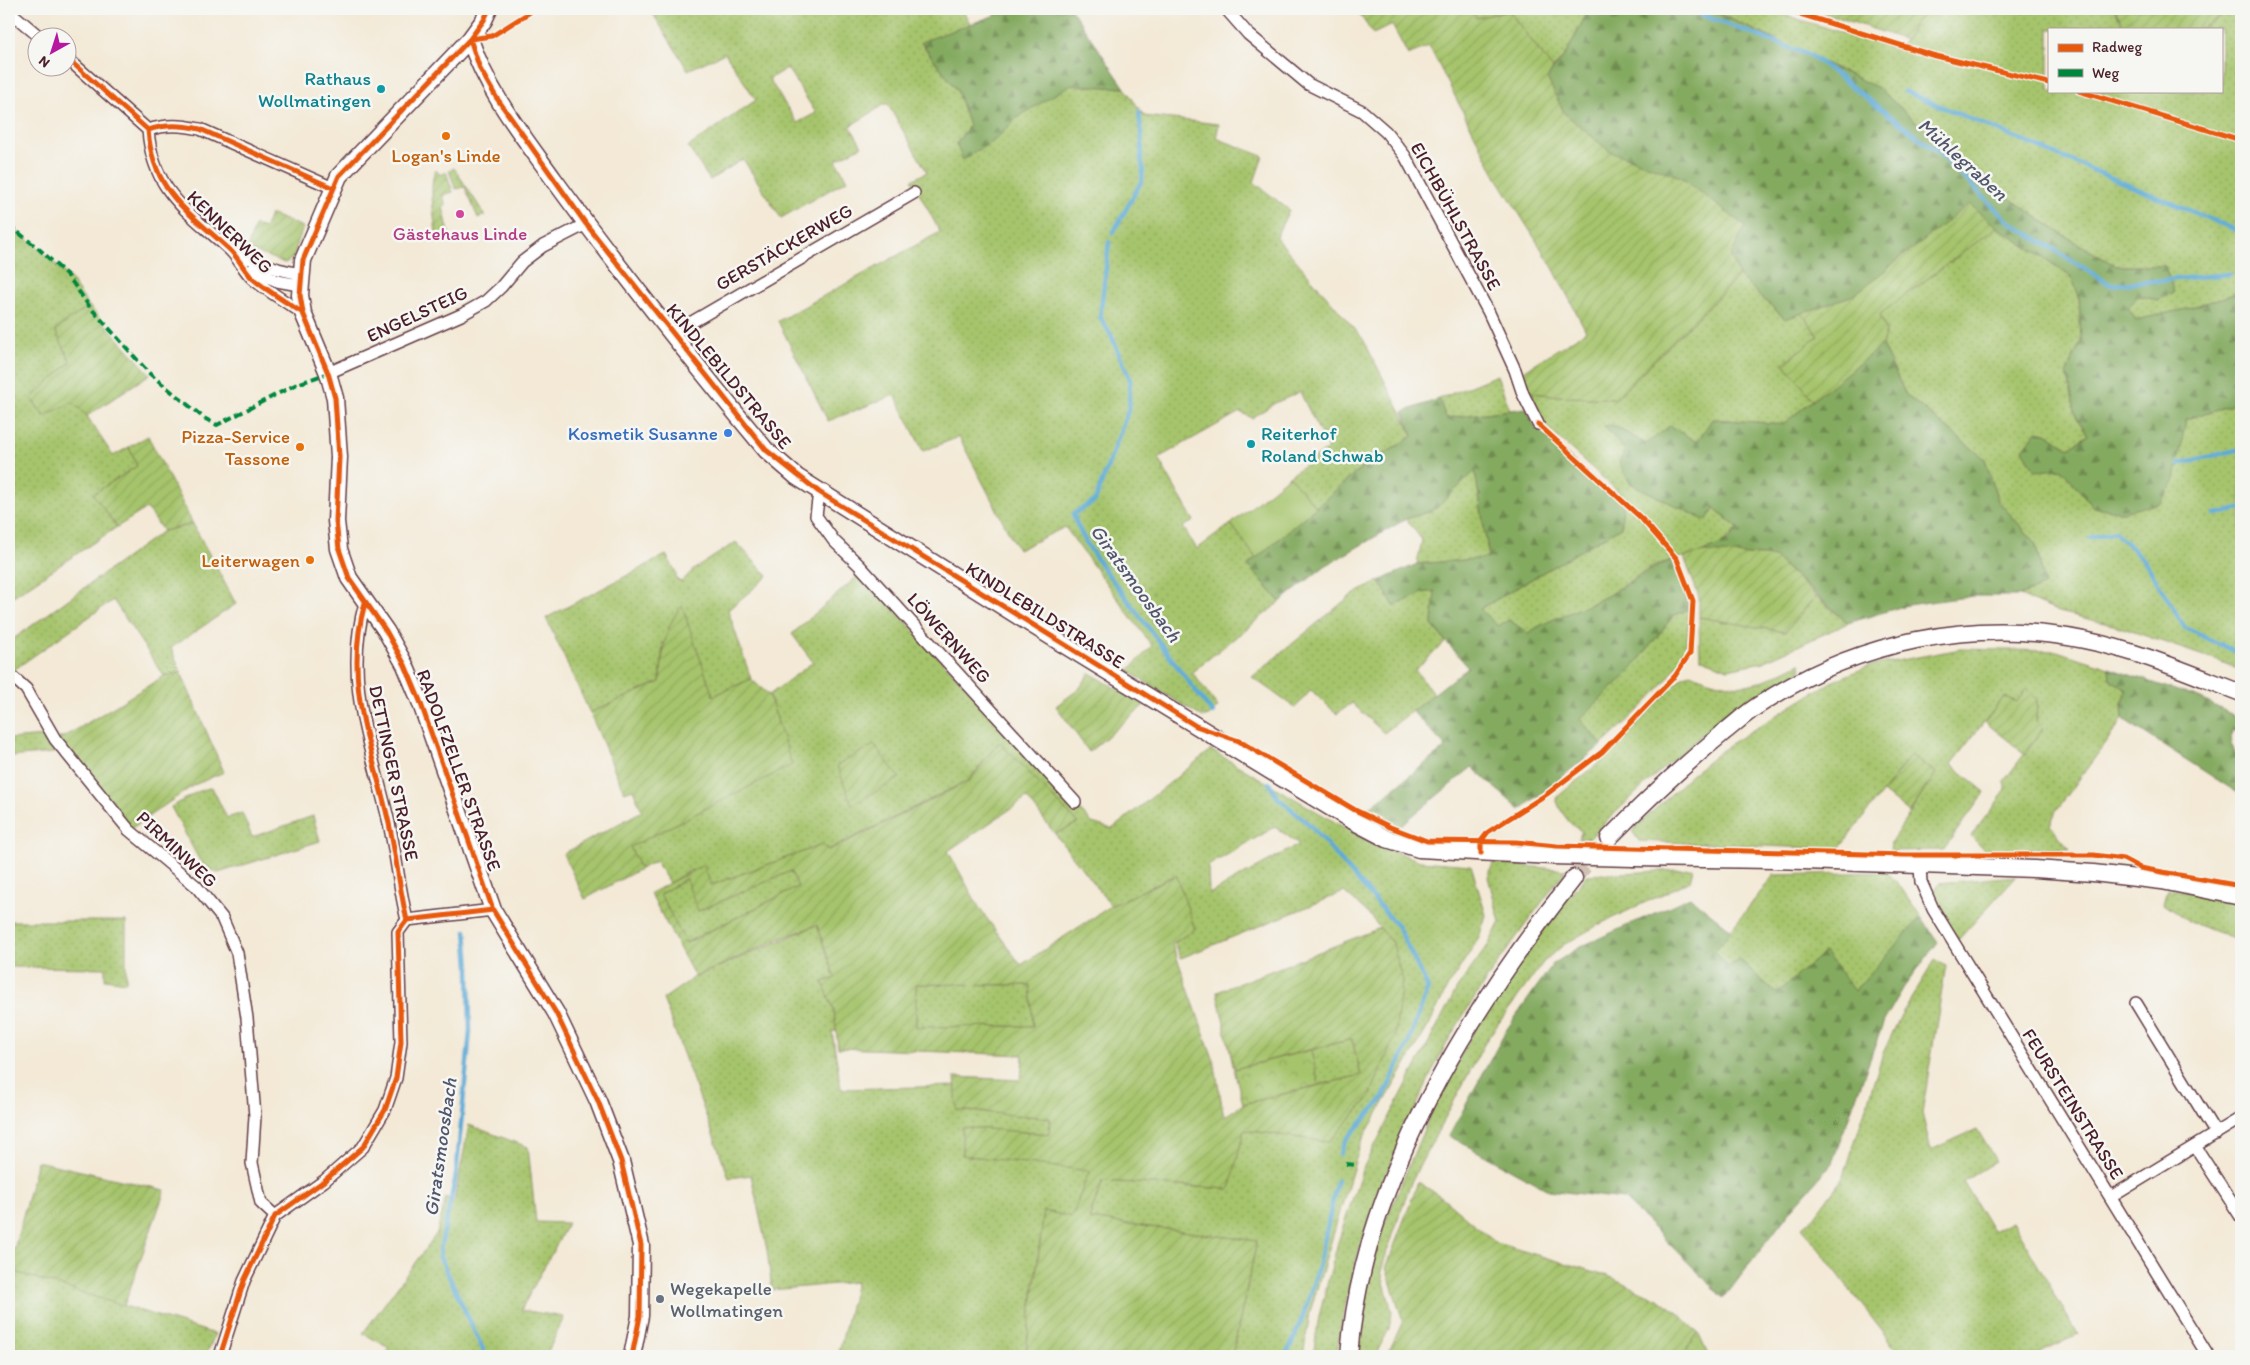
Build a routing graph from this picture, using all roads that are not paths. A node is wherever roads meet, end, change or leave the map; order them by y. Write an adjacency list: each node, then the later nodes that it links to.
1 (489, 9): 5 (main road, RADOLFZELLER STRASSE)
2 (1226, 9): 17 (street, EICHBÜHLSTRASSE)
3 (9, 12): 4 (street)
4 (29, 28)
5 (470, 39): 8 (main road, RADOLFZELLER STRASSE); 10 (main road, KINDLEBILDSTRASSE)
6 (78, 69): 7 (street)
7 (148, 130): 8 (street); 11 (street, KENNERWEG)
8 (333, 188): 13 (main road, RADOLFZELLER STRASSE)
9 (914, 193): 15 (street, GERSTÄCKERWEG)
10 (586, 224): 15 (main road, KINDLEBILDSTRASSE); 16 (street, ENGELSTEIG)
11 (231, 251): 12 (street, KENNERWEG); 13 (street, KENNERWEG)
12 (240, 263): 13 (street, KENNERWEG); 14 (street, KENNERWEG)
13 (300, 279): 14 (main road, RADOLFZELLER STRASSE)
14 (302, 313): 16 (main road, RADOLFZELLER STRASSE)
15 (673, 333): 18 (main road, KINDLEBILDSTRASSE)
16 (328, 373): 19 (main road, RADOLFZELLER STRASSE)
17 (1538, 424)
18 (819, 492): 22 (street, LÖWERNWEG); 24 (main road, KINDLEBILDSTRASSE, bridge)
19 (365, 603): 27 (main road, RADOLFZELLER STRASSE); 28 (street, DETTINGER STRASSE)
20 (15, 679): 34 (street, PIRMINWEG)
21 (2241, 693): 23 (main road)
22 (1075, 802)
23 (1609, 838)
24 (1920, 866): 26 (main road, KINDLEBILDSTRASSE); 33 (street, FEURSTEINSTRASSE)
25 (1574, 878): 38 (main road)
26 (2241, 897)
27 (493, 910): 28 (street); 37 (main road, RADOLFZELLER STRASSE)
28 (407, 920): 34 (street)
29 (2136, 1003): 31 (street)
30 (2241, 1118): 31 (street)
31 (2216, 1134): 32 (street)
32 (2195, 1146): 33 (street); 35 (street)
33 (2111, 1197): 39 (street, FEURSTEINSTRASSE)
34 (275, 1216): 36 (street)
35 (2241, 1217)
36 (220, 1356)
37 (632, 1356)
38 (1349, 1356)
39 (2208, 1356)

